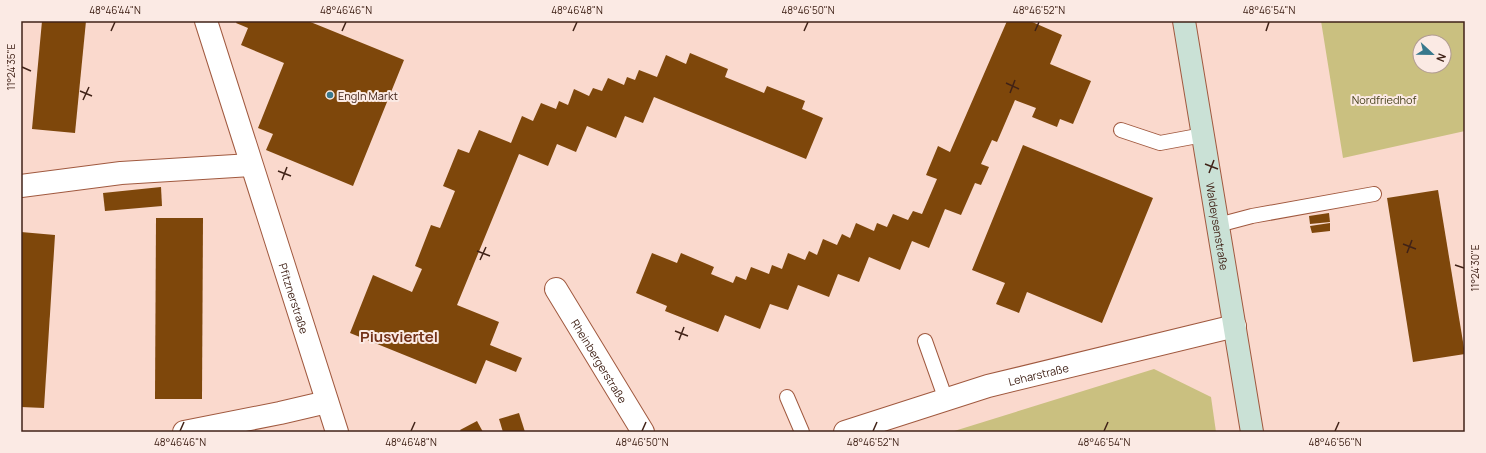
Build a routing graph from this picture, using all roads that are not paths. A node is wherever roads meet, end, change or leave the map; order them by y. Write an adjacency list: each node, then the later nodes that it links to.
1 (206, 21): 5 (street, Pfitznerstraße)
2 (1184, 21): 4 (street, Waldeysenstraße)
3 (1121, 130): 4 (lane)
4 (1203, 135): 8 (street, Waldeysenstraße)
5 (251, 165): 6 (street); 14 (street, Pfitznerstraße)
6 (21, 186)
7 (1374, 194): 8 (lane)
8 (1218, 225): 10 (street, Waldeysenstraße)
9 (556, 289): 17 (street, Rheinbergerstraße)
10 (1235, 326): 13 (street, Leharstraße); 20 (street, Waldeysenstraße)
11 (924, 341): 13 (lane)
12 (787, 397): 18 (lane)
13 (946, 400): 19 (street, Leharstraße)
14 (327, 402): 15 (street); 16 (street, Pfitznerstraße)
15 (184, 432)
16 (337, 432)
17 (643, 432)
18 (802, 432)
19 (846, 432)
20 (1252, 432)

